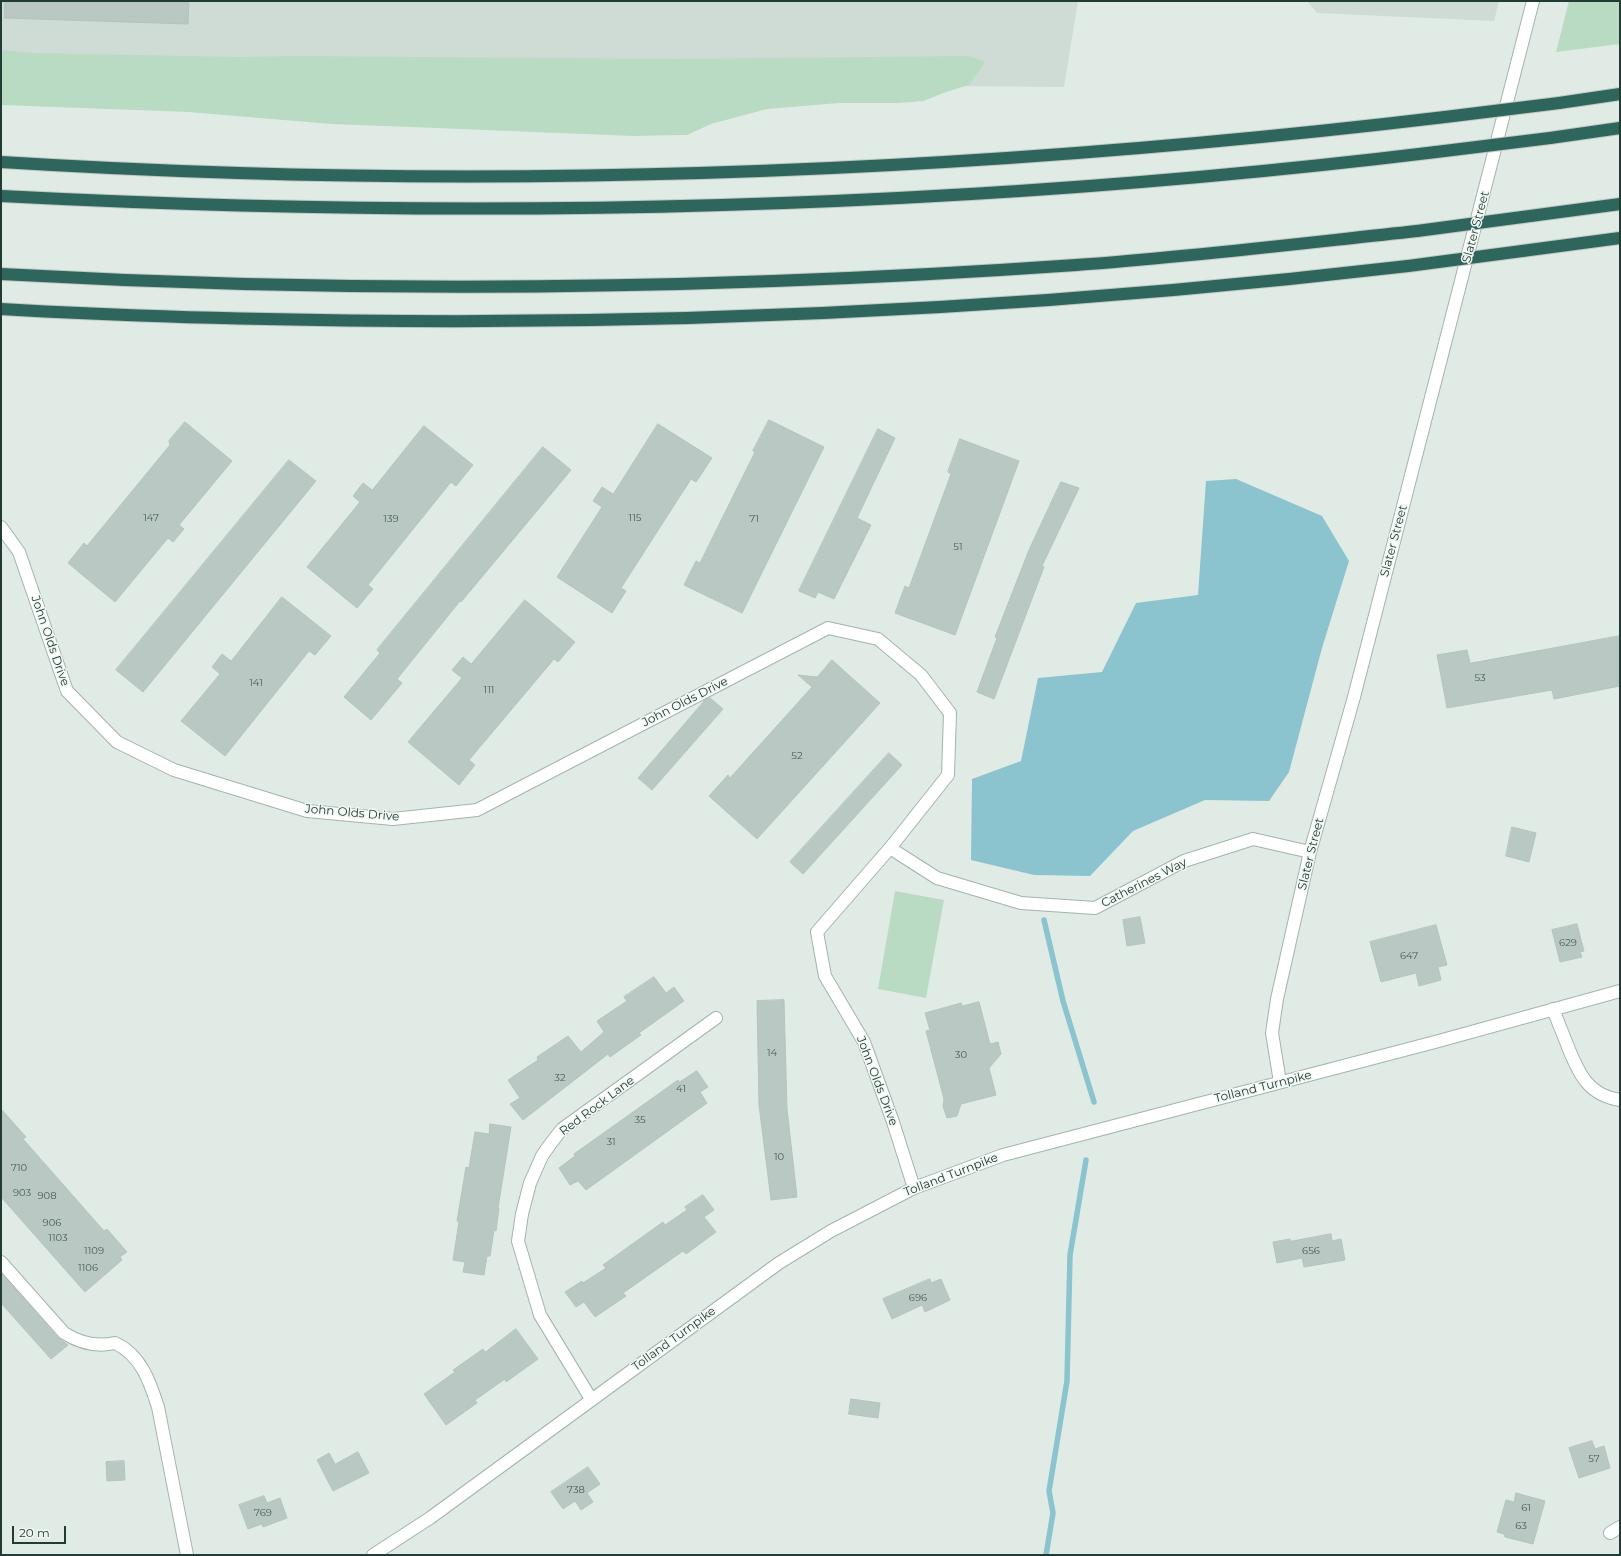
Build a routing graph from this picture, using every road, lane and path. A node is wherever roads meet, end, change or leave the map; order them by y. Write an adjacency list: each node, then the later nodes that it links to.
1 (1533, 1): 12 (street, Slater Street)
2 (1620, 94): 4 (highway, bridge)
3 (1620, 128): 5 (highway, bridge)
4 (1, 162)
5 (1, 196)
6 (1620, 204): 8 (highway, bridge)
7 (1620, 238): 9 (highway, bridge)
8 (1, 274)
9 (1, 309)
10 (1, 527): 11 (street, John Olds Drive)
11 (890, 848): 12 (street, Catherines Way); 18 (street, John Olds Drive)
12 (1310, 852): 16 (street, Slater Street)
13 (1620, 991): 14 (street, Tolland Turnpike)
14 (1553, 1009): 16 (street, Tolland Turnpike); 17 (street)
15 (716, 1018): 20 (street, Red Rock Lane)
16 (1280, 1082): 18 (street, Tolland Turnpike)
17 (1620, 1100)
18 (914, 1188): 20 (street, Tolland Turnpike)
19 (1, 1262): 21 (street)
20 (591, 1399): 22 (street, Tolland Turnpike)
21 (187, 1555)
22 (373, 1555)

